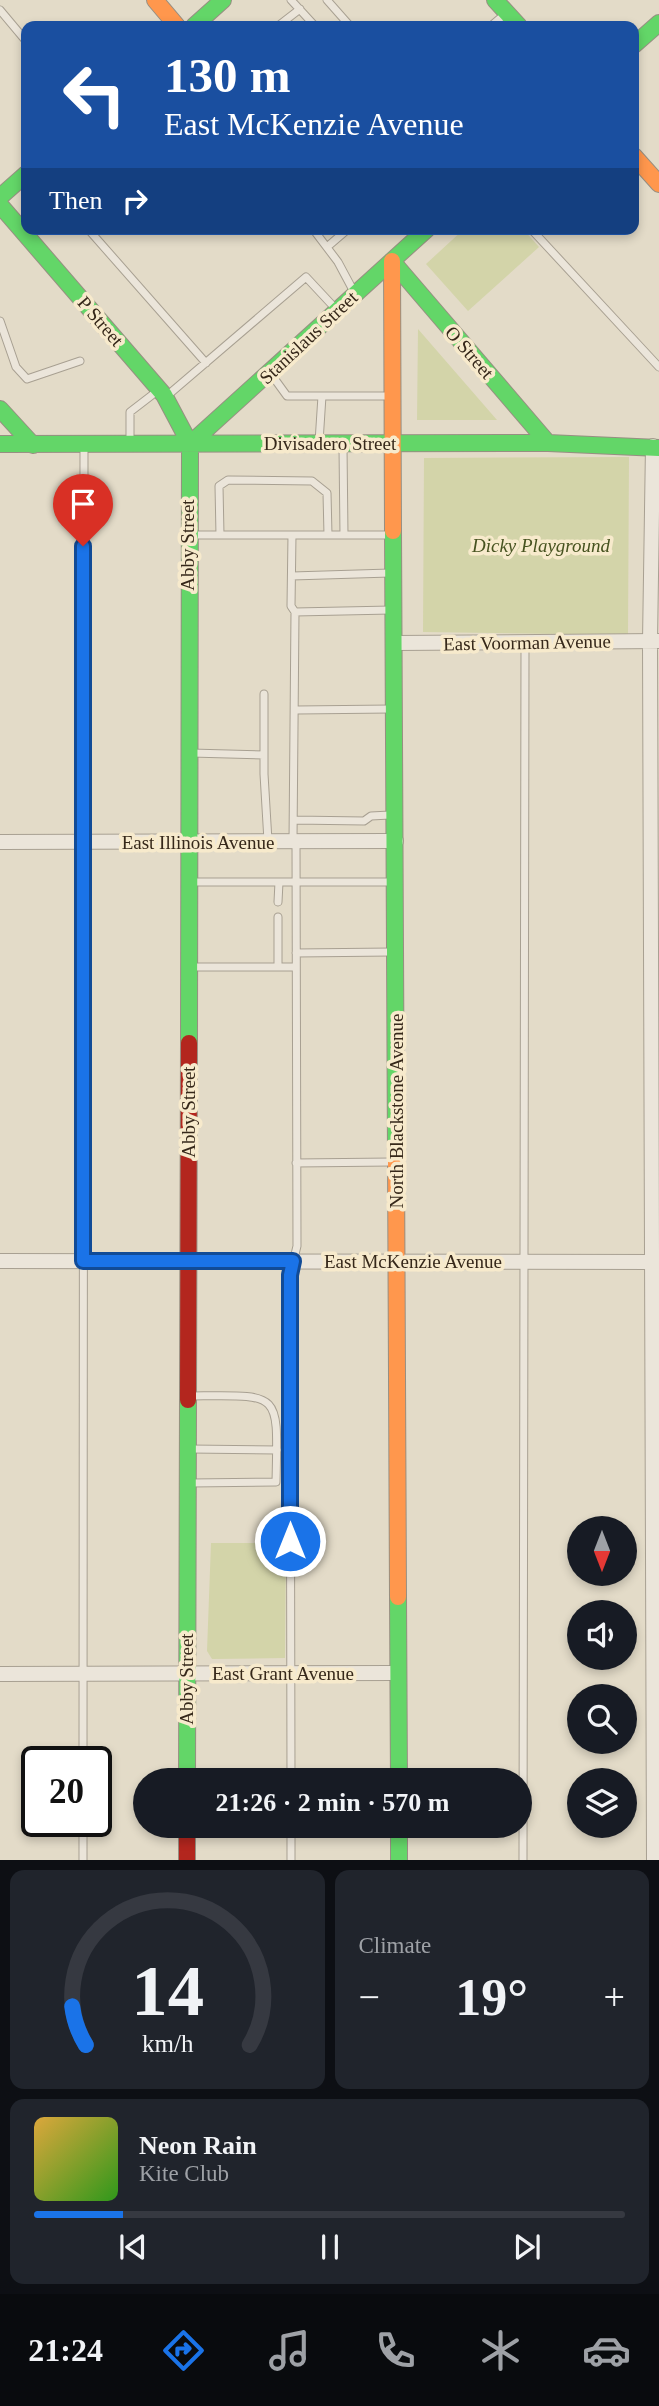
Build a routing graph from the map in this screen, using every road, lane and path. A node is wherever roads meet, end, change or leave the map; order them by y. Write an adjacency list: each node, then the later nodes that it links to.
1 (155, 0): 8 (main road)
2 (223, 0): 9 (main road)
3 (292, 0): 6 (lane)
4 (327, 0): 12 (lane)
5 (501, 6): 13 (main road)
6 (300, 9): 10 (lane); 11 (lane)
7 (0, 10): 15 (lane)
8 (173, 21)
9 (200, 21)
10 (284, 21)
11 (311, 21)
12 (346, 21)
13 (514, 21)
14 (659, 23): 16 (main road)
15 (21, 35)
16 (639, 41)
17 (639, 162): 19 (main road)
18 (21, 178): 20 (main road)
19 (659, 184)
20 (0, 197)
21 (0, 205): 22 (main road, P Street)
22 (21, 229)
23 (26, 235): 38 (main road, P Street)
24 (93, 235): 35 (lane)
25 (318, 235): 29 (lane)
26 (341, 235): 29 (lane)
27 (420, 235): 30 (main road, Stanislaus Street)
28 (537, 235): 36 (lane)
29 (327, 247): 31 (lane)
30 (392, 261): 31 (main road, Stanislaus Street); 40 (main road, North Blackstone Avenue); 46 (main road, O Street)
31 (355, 294): 32 (main road, Stanislaus Street)
32 (337, 310): 35 (lane); 37 (main road, Stanislaus Street)
33 (0, 321): 34 (lane)
34 (80, 361)
35 (206, 363): 38 (lane)
36 (659, 367)
37 (270, 373): 39 (lane); 50 (main road, Stanislaus Street)
38 (162, 393): 49 (lane); 50 (main road, P Street)
39 (322, 396): 40 (lane); 43 (lane)
40 (393, 396): 45 (main road, North Blackstone Avenue)
41 (0, 409): 48 (main road)
42 (657, 442): 46 (main road, Divisadero Street); 62 (street)
43 (318, 443): 44 (main road, Divisadero Street); 50 (main road, Divisadero Street)
44 (343, 443): 45 (main road, Divisadero Street); 56 (lane)
45 (394, 443): 46 (main road, Divisadero Street); 57 (main road, North Blackstone Avenue)
46 (548, 443)
47 (0, 444): 48 (main road, Divisadero Street)
48 (33, 444): 51 (main road, Divisadero Street)
49 (130, 444): 50 (main road, Divisadero Street); 51 (main road, Divisadero Street)
50 (190, 444): 52 (main road, Abby Street)
51 (83, 445): 79 (lane)
52 (187, 535): 53 (lane); 68 (main road, Abby Street)
53 (220, 535): 54 (lane); 55 (lane)
54 (292, 535): 55 (lane); 59 (lane)
55 (328, 535): 56 (lane)
56 (344, 535): 57 (lane)
57 (394, 535): 58 (main road, North Blackstone Avenue)
58 (394, 573): 59 (lane); 60 (main road, North Blackstone Avenue)
59 (292, 576): 61 (lane)
60 (394, 610): 61 (lane); 64 (main road, North Blackstone Avenue)
61 (295, 612): 67 (lane)
62 (654, 641): 63 (street, East Voorman Avenue); 99 (street)
63 (525, 642): 64 (street, East Voorman Avenue); 98 (lane)
64 (395, 643): 66 (main road, North Blackstone Avenue)
65 (264, 694): 69 (lane)
66 (395, 709): 67 (lane); 70 (main road, North Blackstone Avenue)
67 (297, 710): 71 (lane)
68 (187, 753): 69 (lane); 73 (main road, Abby Street)
69 (264, 755): 74 (lane)
70 (396, 815): 72 (lane); 77 (main road, North Blackstone Avenue)
71 (295, 820): 72 (lane); 75 (lane)
72 (364, 821): 76 (lane)
73 (187, 841): 74 (street, East Illinois Avenue); 79 (street, East Illinois Avenue); 83 (main road, Abby Street)
74 (268, 841): 75 (street, East Illinois Avenue)
75 (295, 841): 76 (street, East Illinois Avenue); 81 (lane)
76 (365, 841): 77 (street, East Illinois Avenue)
77 (396, 841): 82 (main road, North Blackstone Avenue)
78 (0, 842): 79 (street, East Illinois Avenue)
79 (83, 842): 94 (lane)
80 (279, 882): 81 (lane); 83 (lane); 84 (lane)
81 (296, 882): 82 (lane); 87 (lane)
82 (396, 882): 86 (main road, North Blackstone Avenue)
83 (187, 883): 88 (main road, Abby Street)
84 (278, 902)
85 (278, 917): 89 (lane)
86 (396, 952): 87 (lane); 91 (main road, North Blackstone Avenue)
87 (296, 953): 90 (lane)
88 (187, 967): 89 (lane); 95 (main road, Abby Street)
89 (278, 967): 90 (lane)
90 (296, 967): 92 (lane)
91 (396, 1162): 92 (lane); 97 (main road, North Blackstone Avenue)
92 (296, 1163): 96 (lane)
93 (0, 1261): 94 (street, East McKenzie Avenue)
94 (83, 1261): 95 (street, East McKenzie Avenue); 108 (lane)
95 (188, 1261): 96 (street, East McKenzie Avenue); 100 (main road, Abby Street)
96 (293, 1261): 97 (street, East McKenzie Avenue); 104 (lane)
97 (396, 1261): 98 (street, East McKenzie Avenue); 105 (main road, North Blackstone Avenue)
98 (524, 1261): 99 (street, East McKenzie Avenue); 121 (lane)
99 (655, 1262): 122 (street)
100 (188, 1396): 101 (main road, Abby Street); 102 (lane)
101 (187, 1449): 102 (lane); 103 (main road, Abby Street)
102 (277, 1450): 103 (lane)
103 (187, 1483): 107 (main road, Abby Street)
104 (290, 1673): 105 (street, East Grant Avenue); 107 (street, East Grant Avenue); 111 (lane)
105 (399, 1673): 112 (main road, North Blackstone Avenue)
106 (0, 1674): 108 (street, East Grant Avenue)
107 (186, 1674): 108 (street, East Grant Avenue); 110 (main road, Abby Street)
108 (83, 1675): 109 (lane)
109 (83, 1746)
110 (187, 1768)
111 (290, 1768)
112 (399, 1768)
113 (83, 1837): 117 (lane)
114 (187, 1838): 118 (main road)
115 (291, 1838): 119 (lane)
116 (399, 1838): 120 (main road)
117 (83, 1860)
118 (187, 1860)
119 (291, 1860)
120 (399, 1860)
121 (523, 1860)
122 (654, 1860)

